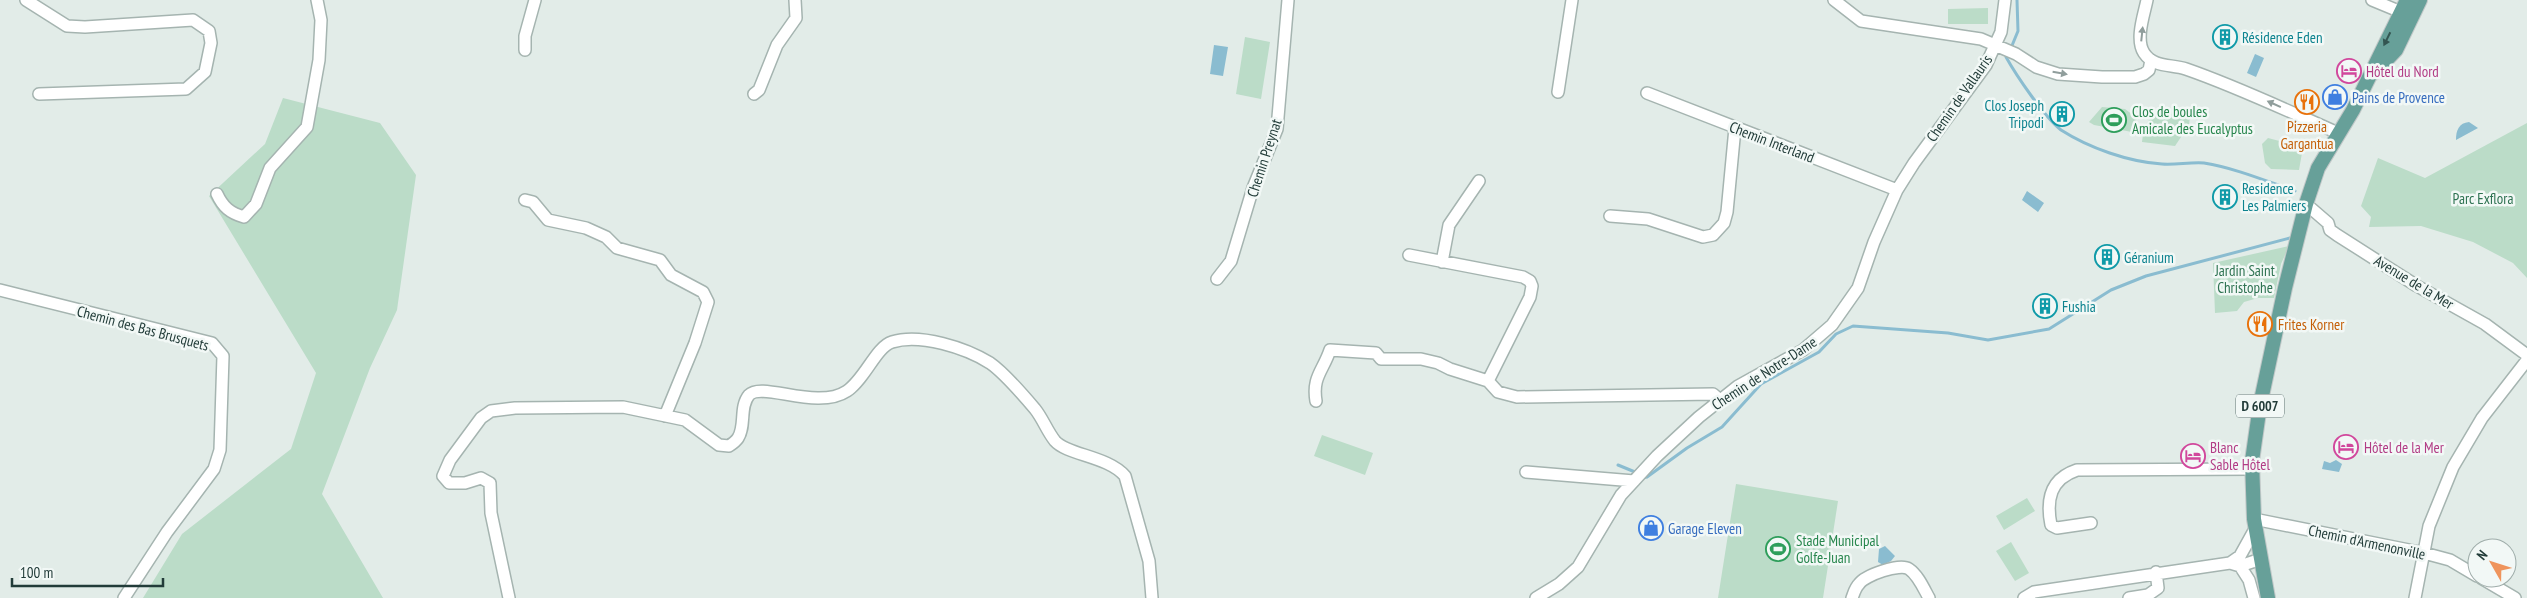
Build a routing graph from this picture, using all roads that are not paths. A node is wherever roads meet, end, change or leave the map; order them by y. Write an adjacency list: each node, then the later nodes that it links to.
1 (26, 0): 19 (street)
2 (317, 0): 25 (street)
3 (535, 0): 14 (street)
4 (796, 0): 20 (street)
5 (1288, 0): 31 (street, Chemin Preynat)
6 (1572, 0): 17 (street)
7 (1834, 0): 13 (street)
8 (2005, 0): 13 (street, Chemin de Vallauris)
9 (2147, 0): 15 (street, one-way to 9)
10 (2372, 0): 12 (street)
11 (2420, 0): 16 (main road, D 6007)
12 (2404, 6): 16 (main road, D 6007, one-way to 16)
13 (2006, 49): 15 (street, one-way to 15); 24 (street, Chemin de Vallauris)
14 (525, 50)
15 (2151, 60): 22 (street, one-way to 15)
16 (2368, 79): 22 (main road, D 6007)
17 (1558, 92)
18 (1647, 93): 21 (street, Chemin Interland)
19 (39, 94)
20 (754, 94)
21 (1735, 128): 24 (street, Chemin Interland); 28 (street)
22 (2338, 132): 27 (main road, D 6007)
23 (1479, 181): 30 (street)
24 (1897, 190): 36 (street, Chemin de Notre-Dame)
25 (217, 194)
26 (525, 200): 38 (street)
27 (2306, 204): 33 (street, Avenue de la Mer); 39 (main road, D 6007)
28 (1610, 216)
29 (1409, 255): 30 (street)
30 (1442, 262): 35 (street)
31 (1217, 279)
32 (0, 290): 50 (street, Chemin des Bas Brusquets)
33 (2527, 355)
34 (2527, 360): 44 (street)
35 (1488, 381): 36 (street); 37 (street)
36 (1720, 400): 41 (street, Chemin de Notre-Dame)
37 (1316, 401)
38 (665, 416): 51 (street); 52 (street)
39 (2252, 469): 42 (street); 43 (main road, D 6007)
40 (1526, 472): 41 (street)
41 (1634, 481): 53 (street, Chemin de Notre-Dame)
42 (2091, 523)
43 (2254, 524): 44 (street, Chemin d'Armenonville); 45 (main road, D 6007); 46 (street)
44 (2424, 554): 47 (street, Chemin d'Armenonville); 60 (street)
45 (2261, 559): 46 (street); 59 (main road, D 6007)
46 (2236, 562): 48 (street); 58 (street)
47 (2467, 570)
48 (2156, 572): 56 (street); 57 (street)
49 (2498, 588): 61 (street)
50 (124, 598)
51 (509, 598)
52 (1152, 598)
53 (1536, 598)
54 (1852, 598): 55 (street)
55 (1929, 598)
56 (2024, 598)
57 (2129, 598)
58 (2254, 598)
59 (2268, 598)
60 (2415, 598)
61 (2515, 598)

